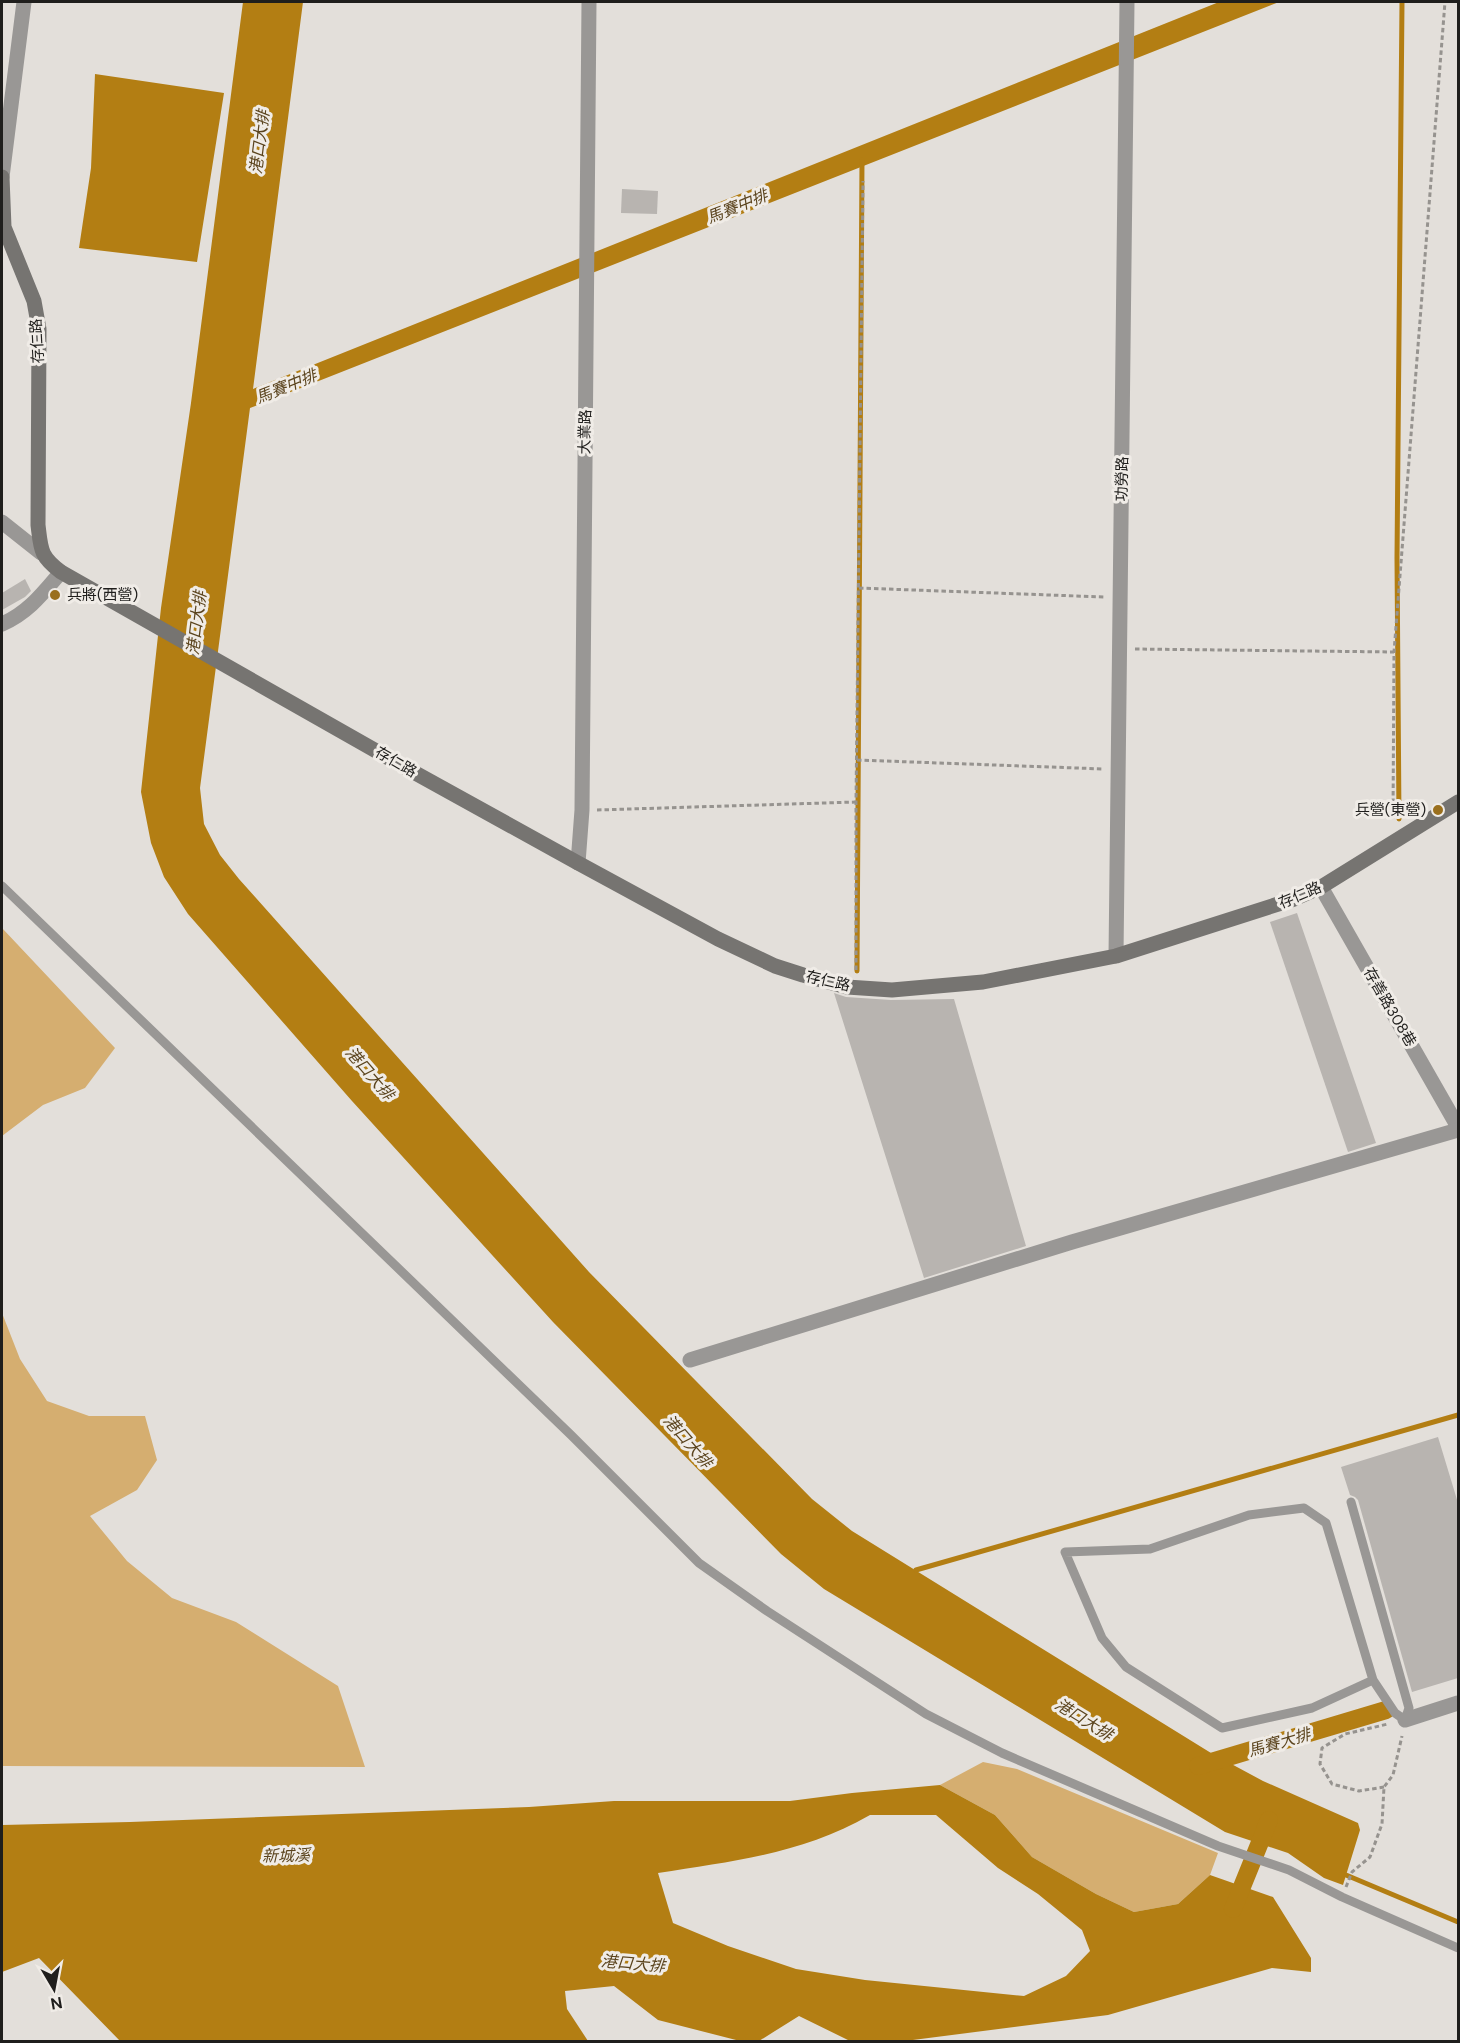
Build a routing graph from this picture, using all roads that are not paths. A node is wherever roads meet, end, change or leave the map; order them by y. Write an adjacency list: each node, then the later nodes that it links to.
1 (24, 2): 4 (street, 存仁路)
2 (589, 2): 11 (street, 大業路)
3 (1127, 2): 14 (street, 功勞路)
4 (2, 177): 5 (street, 存仁路)
5 (3, 227): 7 (street, 存仁路)
6 (2, 522): 7 (street)
7 (41, 552): 8 (street)
8 (62, 572): 9 (street); 11 (street, 存仁路)
9 (2, 624)
10 (1458, 802): 13 (street, 存仁路)
11 (578, 863): 14 (street, 存仁路)
12 (2, 886): 21 (lane)
13 (1321, 887): 14 (street, 存仁路); 15 (street, 存善路308巷)
14 (1116, 956)
15 (1458, 1129): 16 (street)
16 (690, 1360)
17 (1351, 1502): 20 (lane)
18 (1373, 1680): 18 (lane); 20 (lane)
19 (1458, 1704): 20 (street)
20 (1405, 1720)
21 (1458, 1948)

